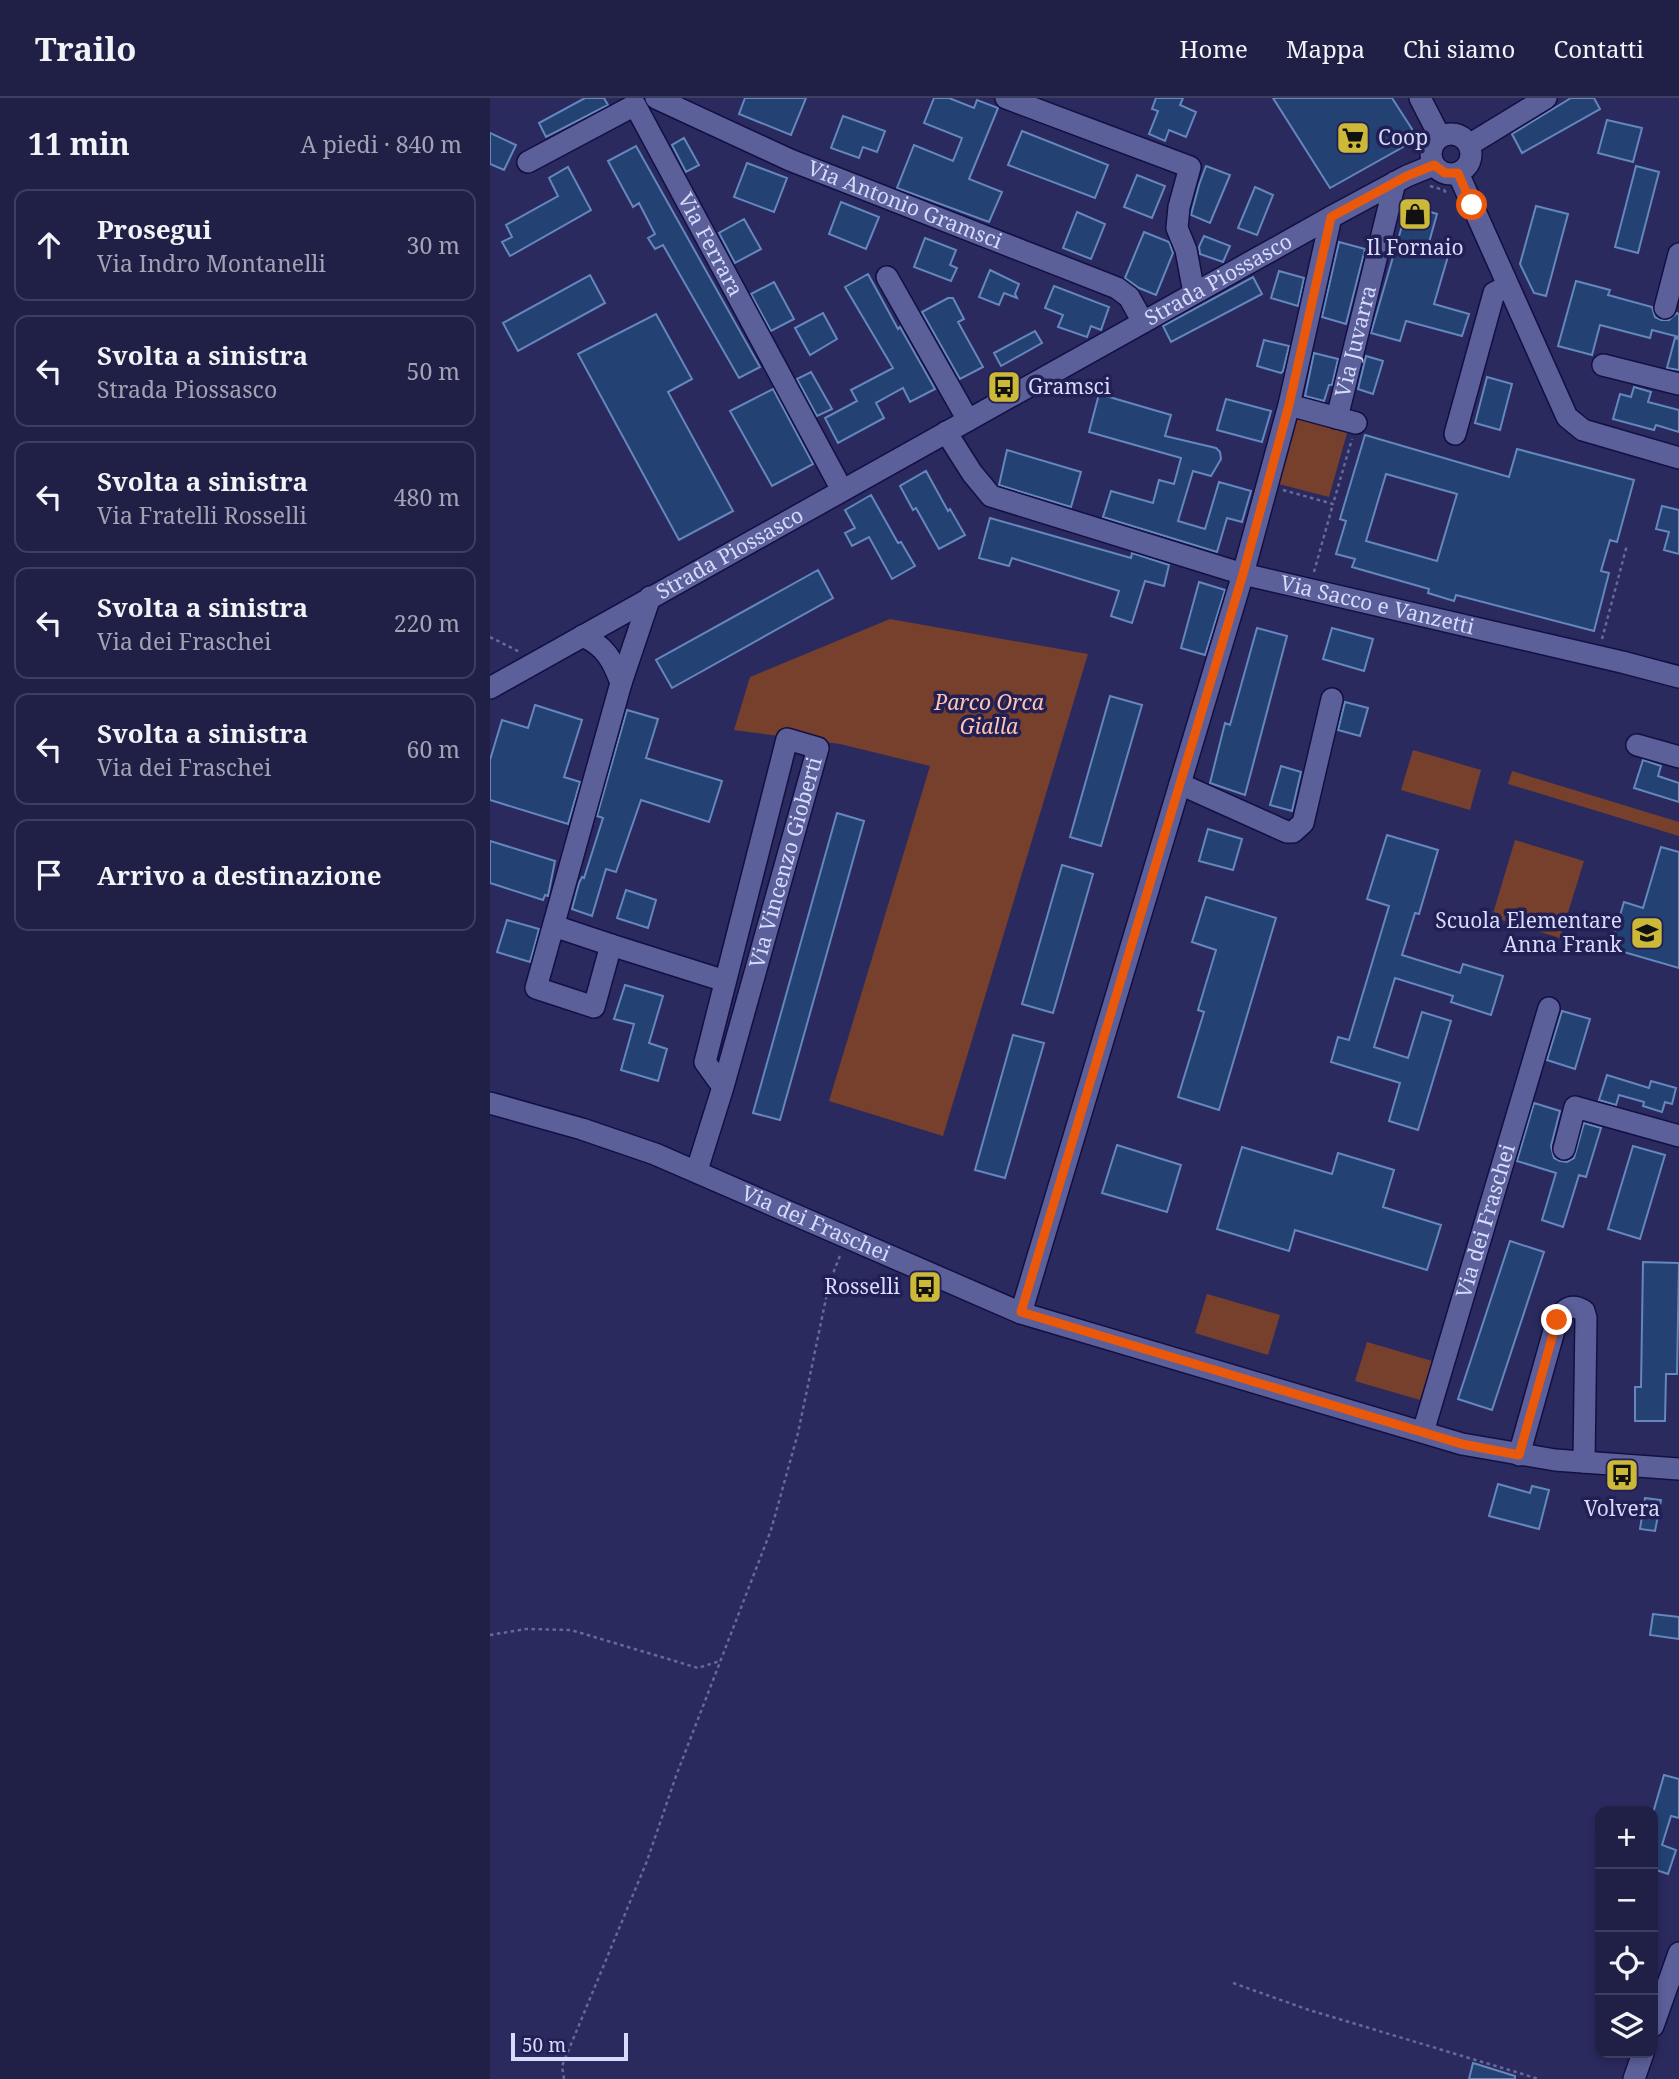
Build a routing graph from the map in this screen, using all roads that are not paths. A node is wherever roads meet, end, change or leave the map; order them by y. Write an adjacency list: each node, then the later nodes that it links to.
1 (656, 98): 17 (street, Via Antonio Gramsci)
2 (1006, 98): 15 (street)
3 (1420, 98): 5 (street)
4 (1546, 98): 6 (street)
5 (1440, 137): 6 (street); 8 (street)
6 (1469, 145): 9 (street)
7 (528, 162): 25 (street, Via Ferrara)
8 (1434, 165): 9 (street); 10 (street, Strada Piossasco)
9 (1458, 173): 14 (street)
10 (1395, 183): 11 (street, Strada Piossasco); 20 (street, Via Juvarra)
11 (1331, 217): 15 (street, Strada Piossasco); 20 (street)
12 (1679, 254): 16 (street)
13 (887, 277): 21 (street)
14 (1508, 286): 23 (street); 24 (street)
15 (1194, 293): 17 (street, Strada Piossasco)
16 (1665, 308)
17 (1143, 322): 21 (street, Strada Piossasco)
18 (1603, 365): 19 (street)
19 (1679, 384)
20 (1289, 405): 26 (street)
21 (968, 420): 22 (street, Strada Piossasco)
22 (946, 432): 25 (street, Strada Piossasco); 26 (street, Via Sacco e Vanzetti)
23 (1455, 434)
24 (1679, 458)
25 (842, 490): 27 (street, Strada Piossasco)
26 (1243, 574): 29 (street, Via Sacco e Vanzetti); 35 (street)
27 (650, 597): 28 (street, Strada Piossasco); 30 (street)
28 (582, 636): 30 (street); 31 (street, Strada Piossasco)
29 (1679, 677)
30 (621, 682): 36 (street)
31 (490, 688)
32 (1332, 699): 35 (street)
33 (1637, 745): 34 (street)
34 (1679, 757)
35 (1180, 783): 45 (street)
36 (554, 926): 37 (street, Via Vincenzo Gioberti); 37 (street)
37 (611, 945): 38 (street, Via Vincenzo Gioberti)
38 (725, 981): 40 (street, Via Vincenzo Gioberti); 40 (street, Via Vincenzo Gioberti)
39 (1549, 1008): 46 (street, Via dei Fraschei)
40 (723, 1087): 44 (street, Via Vincenzo Gioberti)
41 (490, 1103): 44 (street, Via dei Fraschei)
42 (1679, 1136): 43 (street)
43 (1564, 1149)
44 (696, 1170): 45 (street, Via dei Fraschei)
45 (1021, 1312): 46 (street, Via dei Fraschei)
46 (1423, 1432): 47 (street, Via dei Fraschei)
47 (1519, 1455): 48 (street, Via dei Fraschei); 48 (street)
48 (1584, 1462): 49 (street, Via dei Fraschei)
49 (1679, 1469)
50 (1679, 1952): 51 (street)
51 (1658, 2011)
52 (1641, 2058): 53 (street)
53 (1633, 2079)

